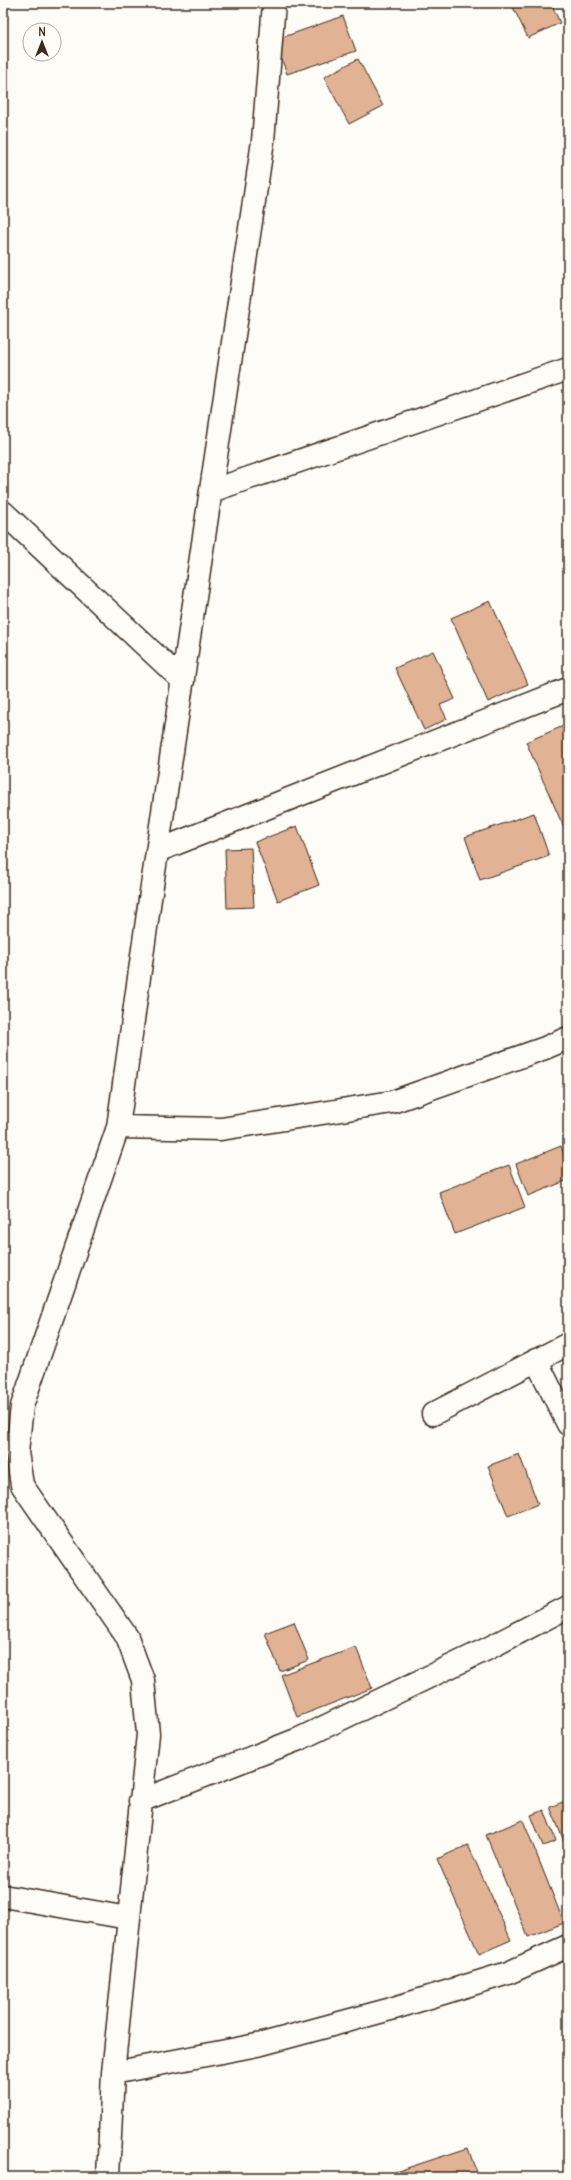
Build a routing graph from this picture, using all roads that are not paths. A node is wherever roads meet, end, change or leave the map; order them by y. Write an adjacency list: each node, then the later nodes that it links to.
1 (274, 3): 3 (street)
2 (568, 369): 3 (street)
3 (211, 491): 5 (street)
4 (3, 512): 5 (street)
5 (183, 681): 7 (street)
6 (568, 689): 7 (street)
7 (157, 851): 9 (street)
8 (568, 1038): 9 (street)
9 (118, 1127): 14 (street)
10 (568, 1344): 11 (street)
11 (536, 1360): 12 (street); 13 (street)
12 (433, 1414)
13 (568, 1424)
14 (10, 1451): 16 (street)
15 (568, 1606): 16 (street)
16 (140, 1801): 18 (street)
17 (3, 1896): 18 (street)
18 (128, 1918): 20 (street)
19 (568, 1946): 20 (street)
20 (113, 2073): 21 (street)
21 (108, 2177)

